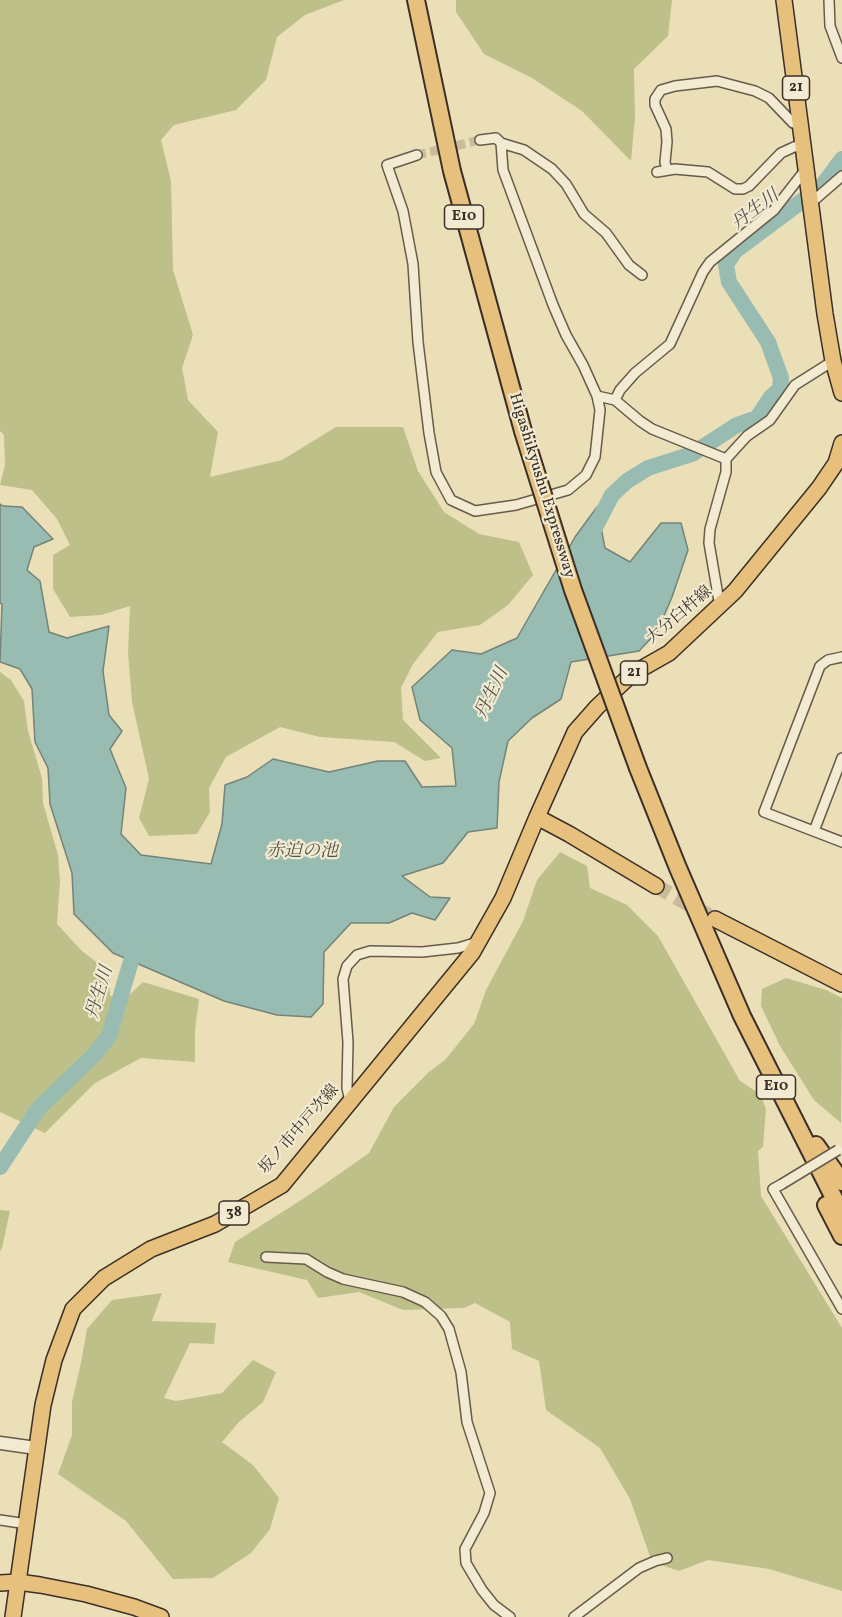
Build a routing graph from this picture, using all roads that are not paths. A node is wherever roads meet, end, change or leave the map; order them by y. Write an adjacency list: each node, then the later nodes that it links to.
1 (416, 0): 29 (highway, Higashikyushu Expressway / E10, bridge)
2 (784, 0): 5 (main road, 21)
3 (829, 0): 4 (street)
4 (842, 58)
5 (800, 123): 8 (main road, 21); 8 (street)
6 (480, 140): 7 (street)
7 (501, 143): 13 (street); 16 (street)
8 (804, 145): 10 (main road, 21)
9 (417, 155): 16 (street)
10 (806, 172): 12 (main road, 21); 17 (street)
11 (842, 176): 12 (street)
12 (811, 199): 14 (main road, 21)
13 (642, 275)
14 (833, 361): 15 (main road, 21); 19 (street)
15 (842, 393)
16 (597, 396): 17 (street)
17 (615, 400): 19 (street)
18 (842, 443): 20 (main road, 大分臼杵線 / 21)
19 (724, 458): 20 (street)
20 (720, 607): 23 (main road, 大分臼杵線 / 21)
21 (842, 657): 24 (street)
22 (842, 758): 24 (street)
23 (537, 817): 26 (main road); 28 (main road, 坂ノ市中戸次線 / 38)
24 (814, 831): 25 (street)
25 (842, 842)
26 (656, 886)
27 (716, 919): 30 (main road)
28 (478, 942): 32 (main road, 坂ノ市中戸次線 / 38); 32 (street)
29 (717, 957): 31 (highway, Higashikyushu Expressway / E10); 33 (highway, Higashikyushu Expressway / E10)
30 (842, 984)
31 (742, 1016): 37 (highway, Higashikyushu Expressway / E10); 38 (highway)
32 (350, 1101): 42 (main road, 坂ノ市中戸次線 / 38)
33 (815, 1144): 35 (highway); 36 (highway, Higashikyushu Expressway / E10)
34 (840, 1148): 40 (street, bridge)
35 (842, 1182)
36 (842, 1192)
37 (842, 1214)
38 (842, 1236)
39 (266, 1257): 50 (street)
40 (842, 1309)
41 (4, 1444): 42 (street)
42 (36, 1448): 44 (main road, 坂ノ市中戸次線 / 38)
43 (0, 1520): 44 (street)
44 (27, 1524): 46 (main road, 坂ノ市中戸次線 / 38)
45 (667, 1558): 51 (street)
46 (18, 1582): 47 (main road); 48 (main road, 坂ノ市中戸次線 / 38); 49 (main road)
47 (0, 1583)
48 (13, 1617)
49 (161, 1617)
50 (510, 1617)
51 (574, 1617)

